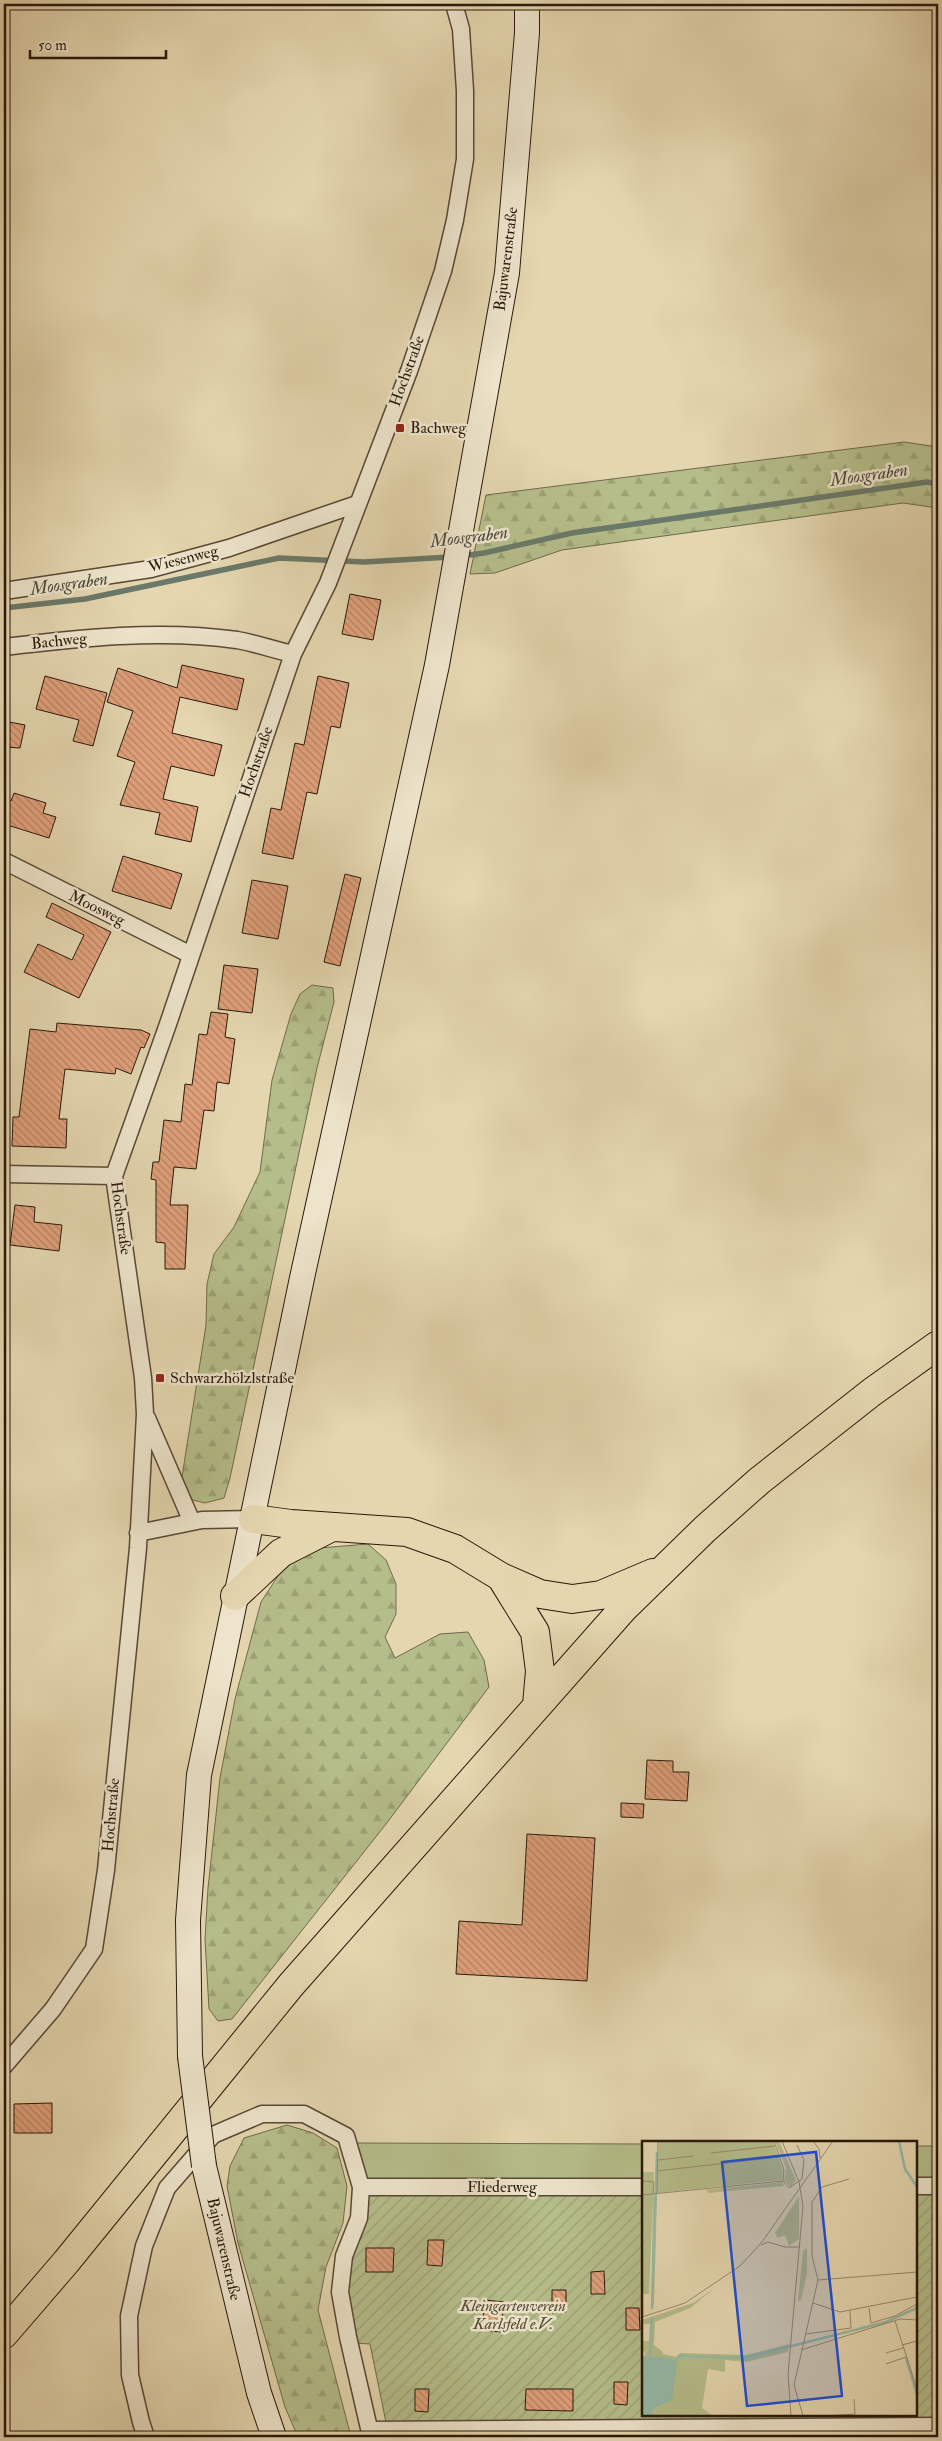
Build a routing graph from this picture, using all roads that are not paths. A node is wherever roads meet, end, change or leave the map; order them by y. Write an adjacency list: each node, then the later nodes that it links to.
1 (454, 4): 3 (street, Hochstraße)
2 (527, 4): 13 (main road, Bajuwarenstraße)
3 (357, 504): 4 (street, Wiesenweg); 6 (street, Hochstraße)
4 (4, 591)
5 (4, 647): 6 (street, Bachweg)
6 (292, 654): 8 (street, Hochstraße)
7 (4, 861): 8 (street, Moosweg)
8 (191, 954): 10 (street, Hochstraße)
9 (4, 1174): 10 (street)
10 (114, 1176): 12 (street, Hochstraße)
11 (938, 1345): 17 (highway)
12 (145, 1414): 14 (street); 16 (street, Hochstraße)
13 (253, 1519): 14 (street); 15 (highway); 19 (main road, Bajuwarenstraße)
14 (192, 1522): 16 (street)
15 (332, 1527): 18 (highway); 19 (highway)
16 (138, 1533): 21 (street, Hochstraße)
17 (665, 1568): 18 (highway); 20 (highway)
18 (502, 1577): 20 (highway)
19 (235, 1596): 30 (main road, Bajuwarenstraße, bridge)
20 (537, 1705): 26 (highway)
21 (4, 2066)
22 (917, 2186): 23 (street)
23 (938, 2186)
24 (362, 2187): 25 (street, Fliederweg); 28 (street); 29 (street)
25 (642, 2187)
26 (4, 2334)
27 (938, 2426): 28 (street)
28 (370, 2434)
29 (146, 2437)
30 (274, 2437)

